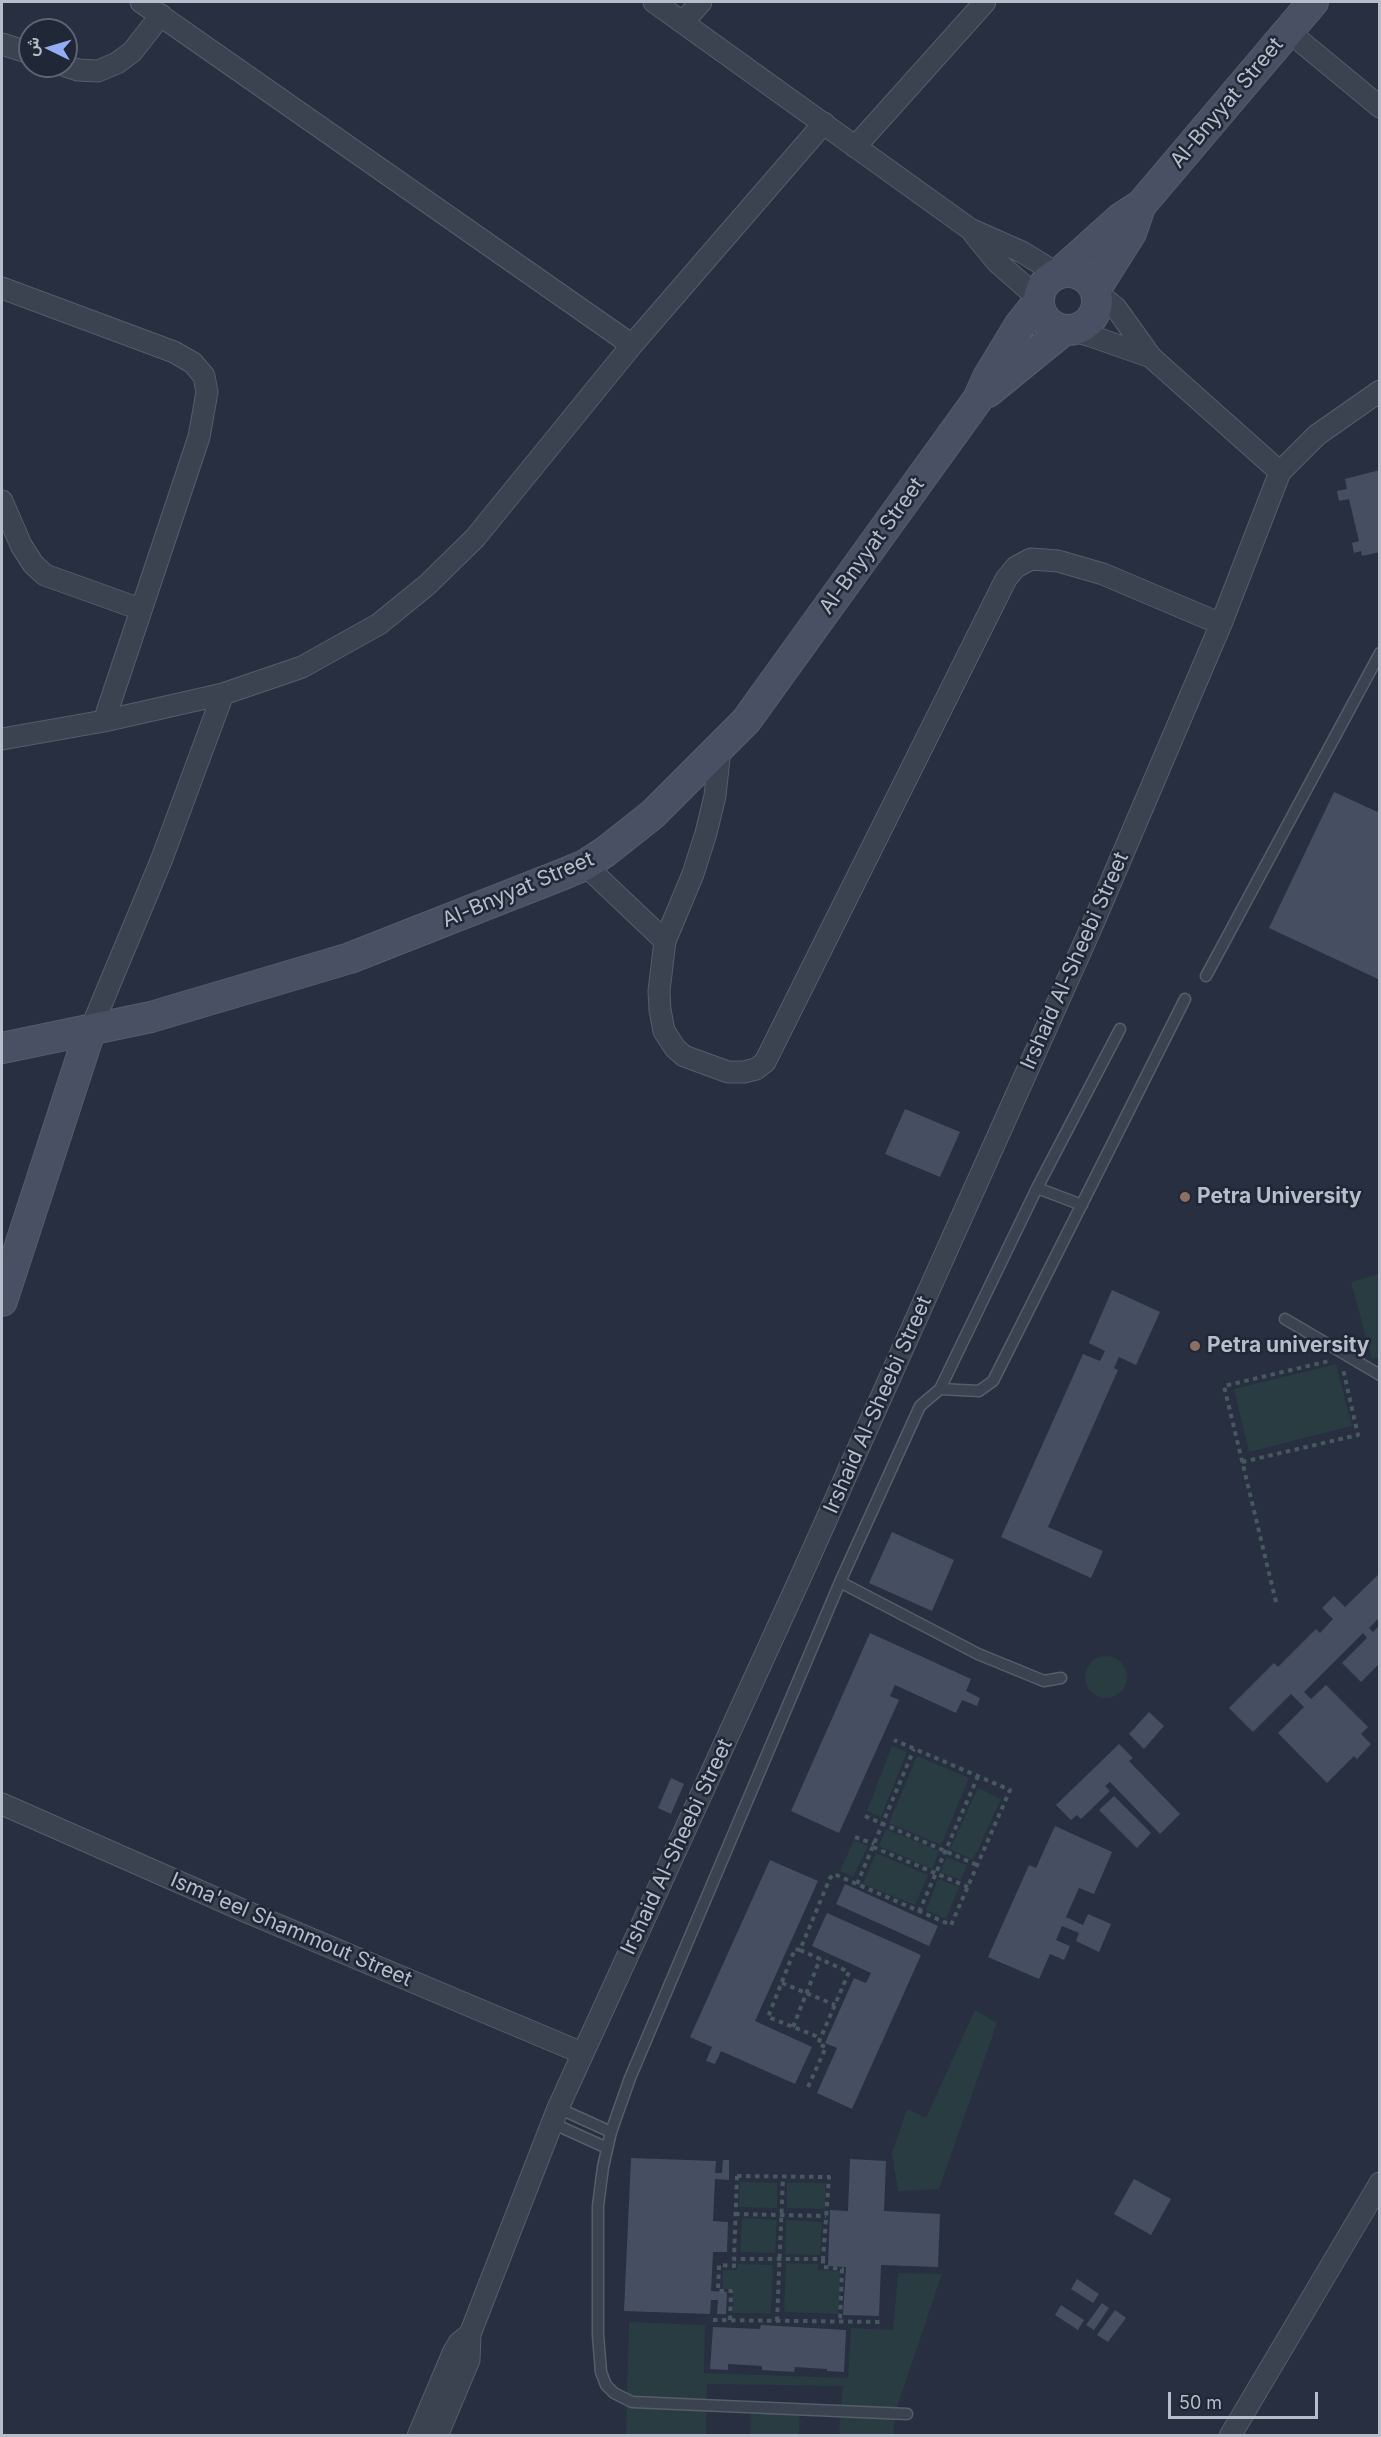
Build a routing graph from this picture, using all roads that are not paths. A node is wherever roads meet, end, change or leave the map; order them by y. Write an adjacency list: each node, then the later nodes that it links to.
1 (141, 2): 6 (street)
2 (654, 2): 7 (street)
3 (701, 2): 7 (street)
4 (986, 2): 14 (street)
5 (1313, 2): 8 (main road, Al-Bnyyat Street)
6 (161, 15): 11 (street); 22 (street)
7 (683, 22): 13 (street)
8 (1288, 31): 12 (street); 15 (main road, Al-Bnyyat Street)
9 (2, 44): 10 (street)
10 (18, 49)
11 (78, 70)
12 (1380, 107)
13 (824, 123): 14 (street); 22 (street)
14 (855, 147): 16 (street)
15 (1141, 204): 17 (main road, Al-Bnyyat Street); 19 (main road, Al-Bnyyat Street)
16 (970, 229): 17 (street); 20 (street)
17 (1059, 272): 19 (main road); 20 (main road)
18 (2, 288): 28 (street)
19 (1096, 291): 21 (main road); 23 (street)
20 (1038, 300): 21 (main road); 25 (main road, Al-Bnyyat Street)
21 (1067, 330): 23 (street); 25 (main road, Al-Bnyyat Street)
22 (632, 345): 31 (street)
23 (1151, 357): 26 (street)
24 (1380, 391): 26 (street)
25 (978, 399): 34 (main road, Al-Bnyyat Street)
26 (1280, 472): 29 (street, Irshaid Al-Sheebi Street)
27 (2, 501): 28 (street)
28 (140, 609): 32 (street)
29 (1221, 624): 36 (street); 51 (street, Irshaid Al-Sheebi Street)
30 (1380, 653): 37 (lane)
31 (223, 694): 32 (street); 40 (street)
32 (104, 721): 33 (street)
33 (2, 739)
34 (720, 749): 35 (main road, Al-Bnyyat Street); 36 (street)
35 (585, 865): 36 (street); 40 (main road, Al-Bnyyat Street)
36 (665, 941)
37 (1206, 976)
38 (1185, 999): 43 (lane)
39 (1120, 1029): 42 (lane)
40 (90, 1031): 41 (main road, Al-Bnyyat Street); 44 (main road)
41 (2, 1048)
42 (1037, 1188): 43 (lane); 47 (lane)
43 (1082, 1205): 47 (lane)
44 (2, 1300)
45 (1285, 1319): 46 (lane)
46 (1380, 1375)
47 (940, 1389): 48 (lane)
48 (840, 1582): 49 (lane); 53 (lane)
49 (1060, 1678)
50 (2, 1804): 51 (street, Isma'eel Shammout Street)
51 (582, 2053): 52 (street, Irshaid Al-Sheebi Street)
52 (555, 2115): 53 (lane); 54 (lane); 56 (street, Irshaid Al-Sheebi Street)
53 (611, 2132): 54 (lane)
54 (607, 2148): 57 (lane)
55 (1380, 2183): 60 (street)
56 (470, 2334): 58 (street, Irshaid Al-Sheebi Street); 59 (street, Irshaid Al-Sheebi Street)
57 (908, 2414)
58 (418, 2436)
59 (437, 2436)
60 (1230, 2436)

